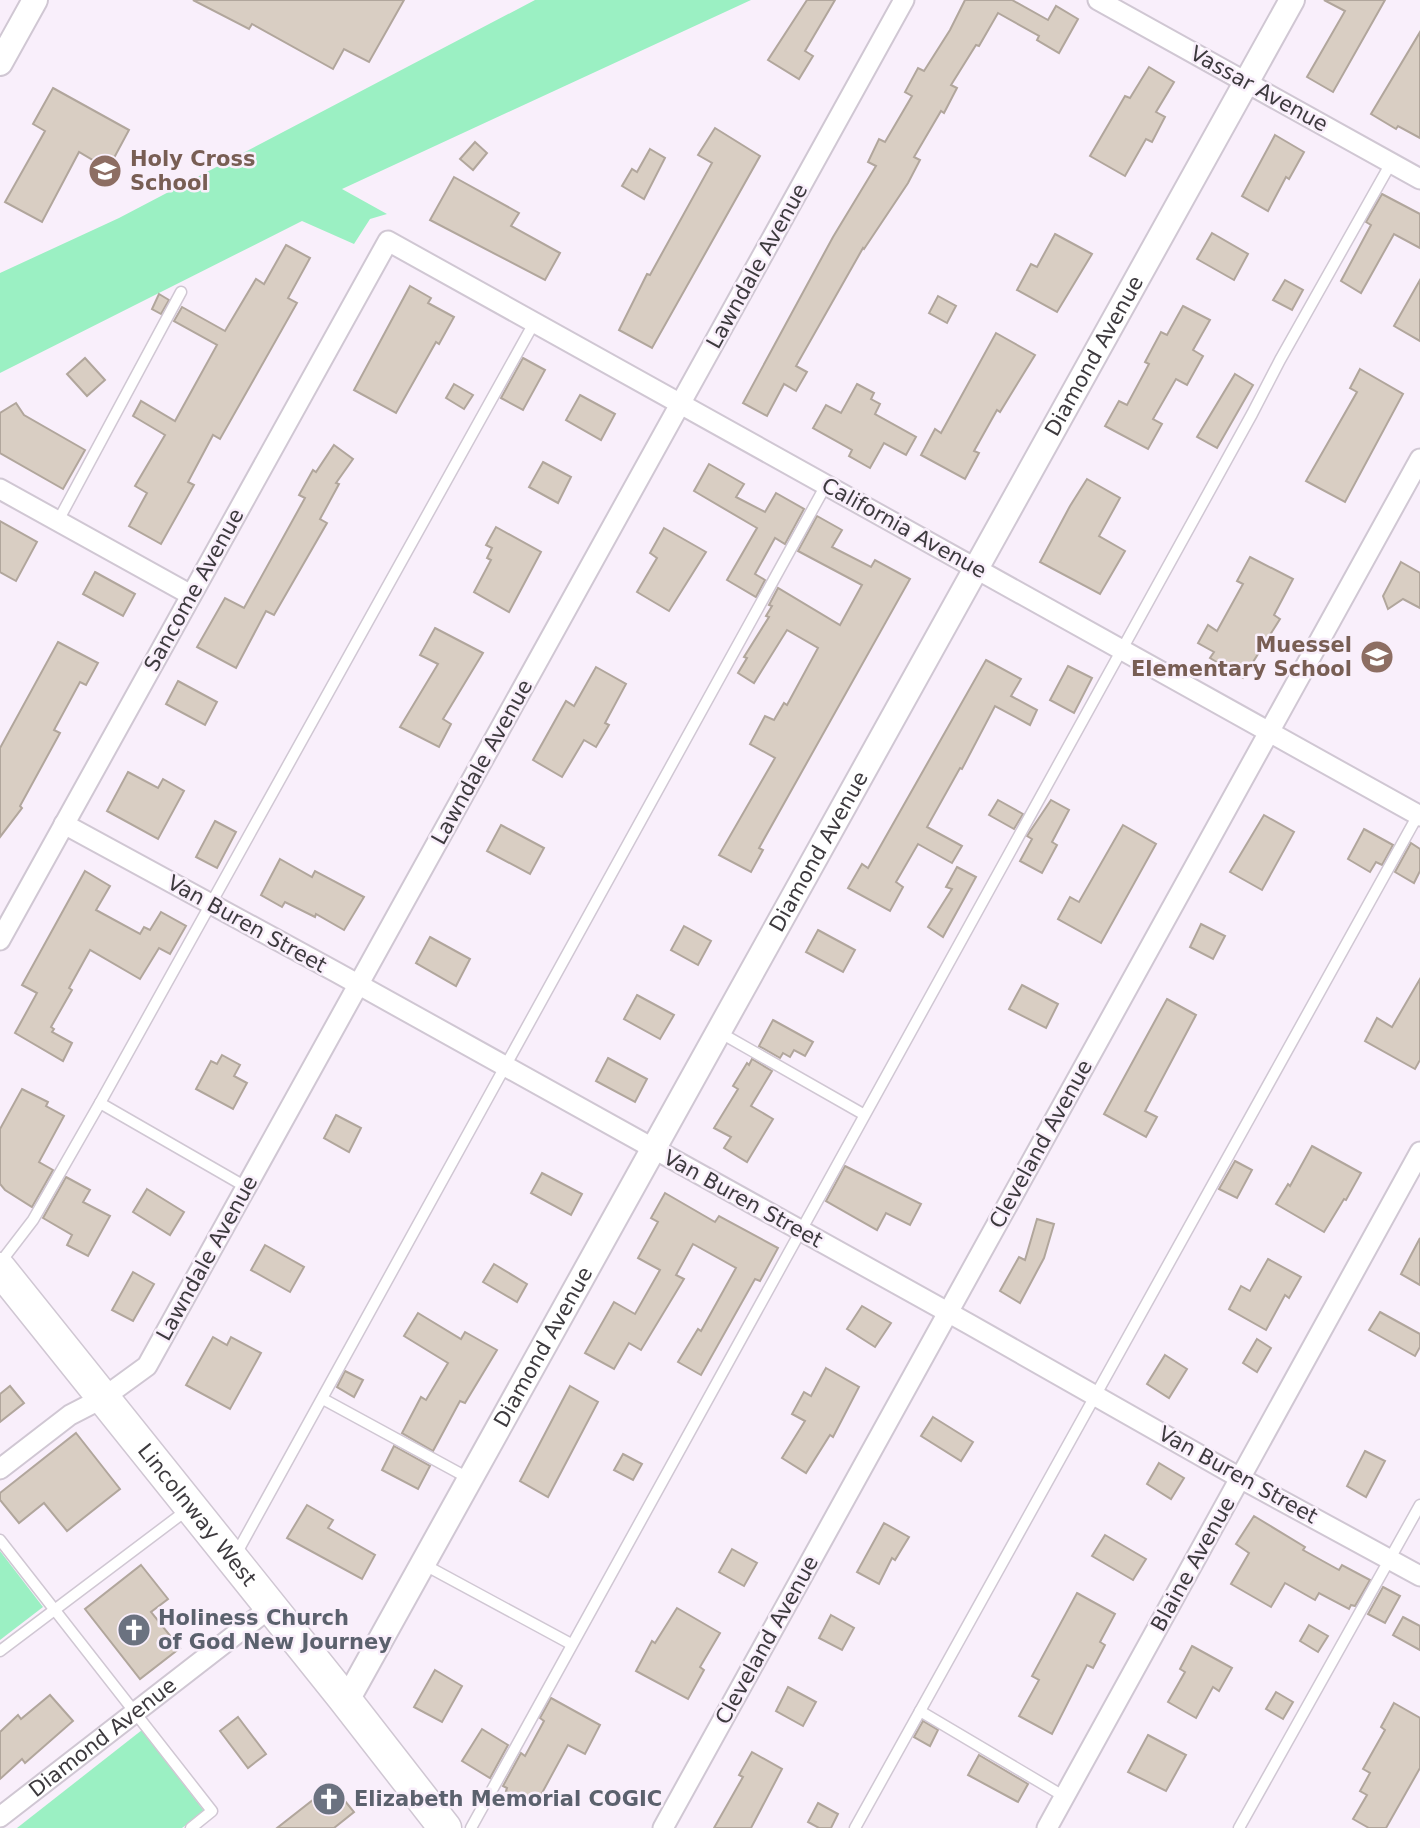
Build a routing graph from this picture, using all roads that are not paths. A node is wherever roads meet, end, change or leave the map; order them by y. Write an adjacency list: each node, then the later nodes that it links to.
1 (35, 0): 5 (street)
2 (904, 0): 12 (street, Lawndale Avenue)
3 (1098, 0): 6 (street, Vassar Avenue)
4 (1292, 0): 6 (street, Diamond Avenue)
5 (0, 63)
6 (1245, 81): 7 (street, Vassar Avenue); 17 (street, Diamond Avenue)
7 (1391, 163): 8 (street, Vassar Avenue); 19 (lane)
8 (1420, 179)
9 (388, 241): 11 (street, California Avenue); 18 (street, Sancome Avenue)
10 (181, 292): 16 (lane)
11 (534, 323): 12 (street, California Avenue); 23 (lane)
12 (681, 404): 14 (street, California Avenue); 25 (street, Lawndale Avenue)
13 (1420, 459): 20 (street, Cleveland Avenue)
14 (826, 485): 17 (street, California Avenue); 27 (lane)
15 (0, 489): 16 (street)
16 (58, 521): 18 (street)
17 (975, 567): 19 (street, California Avenue); 26 (street, Diamond Avenue)
18 (191, 595): 22 (street, Sancome Avenue)
19 (1122, 649): 20 (street, California Avenue); 29 (lane)
20 (1270, 732): 21 (street, California Avenue); 35 (street, Cleveland Avenue)
21 (1419, 816): 36 (lane)
22 (64, 824): 23 (street, Van Buren Street); 24 (street, Sancome Avenue)
23 (211, 904): 25 (street, Van Buren Street); 28 (lane)
24 (0, 940)
25 (359, 985): 27 (street, Van Buren Street); 32 (street, Lawndale Avenue)
26 (718, 1032): 29 (lane); 30 (street, Diamond Avenue)
27 (504, 1066): 30 (street, Van Buren Street); 38 (lane)
28 (100, 1103): 32 (lane); 34 (lane)
29 (863, 1114): 33 (lane)
30 (653, 1149): 33 (street, Van Buren Street); 41 (street, Diamond Avenue)
31 (1420, 1153): 40 (street, Blaine Avenue)
32 (246, 1187): 37 (street, Lawndale Avenue)
33 (799, 1230): 35 (street, Van Buren Street); 51 (lane)
34 (2, 1276): 37 (main road, Lincolnway West)
35 (948, 1312): 36 (street, Van Buren Street); 61 (street, Cleveland Avenue)
36 (1094, 1394): 40 (street, Van Buren Street); 54 (lane)
37 (103, 1398): 39 (street, Lawndale Avenue); 43 (main road, Lincolnway West)
38 (323, 1399): 41 (lane); 46 (lane)
39 (0, 1469)
40 (1240, 1478): 45 (street, Van Buren Street); 56 (street, Blaine Avenue)
41 (470, 1479): 47 (street, Diamond Avenue)
42 (1420, 1505): 45 (lane)
43 (191, 1507): 46 (main road, Lincolnway West); 50 (lane)
44 (0, 1540): 50 (lane)
45 (1389, 1558): 48 (street, Van Buren Street); 64 (lane)
46 (233, 1559): 49 (main road, Lincolnway West)
47 (422, 1564): 51 (lane); 53 (street, Diamond Avenue)
48 (1420, 1576)
49 (271, 1607): 53 (main road, Lincolnway West); 55 (street, Diamond Avenue)
50 (57, 1610): 52 (lane); 55 (lane)
51 (570, 1644): 60 (lane)
52 (0, 1651)
53 (346, 1702): 58 (main road, Lincolnway West)
54 (920, 1711): 56 (lane); 62 (lane)
55 (134, 1712): 57 (street, Diamond Avenue); 59 (lane)
56 (1065, 1797): 63 (street, Blaine Avenue)
57 (0, 1817)
58 (439, 1826)
59 (191, 1828)
60 (471, 1828)
61 (663, 1828)
62 (855, 1828)
63 (1047, 1828)
64 (1239, 1828)

